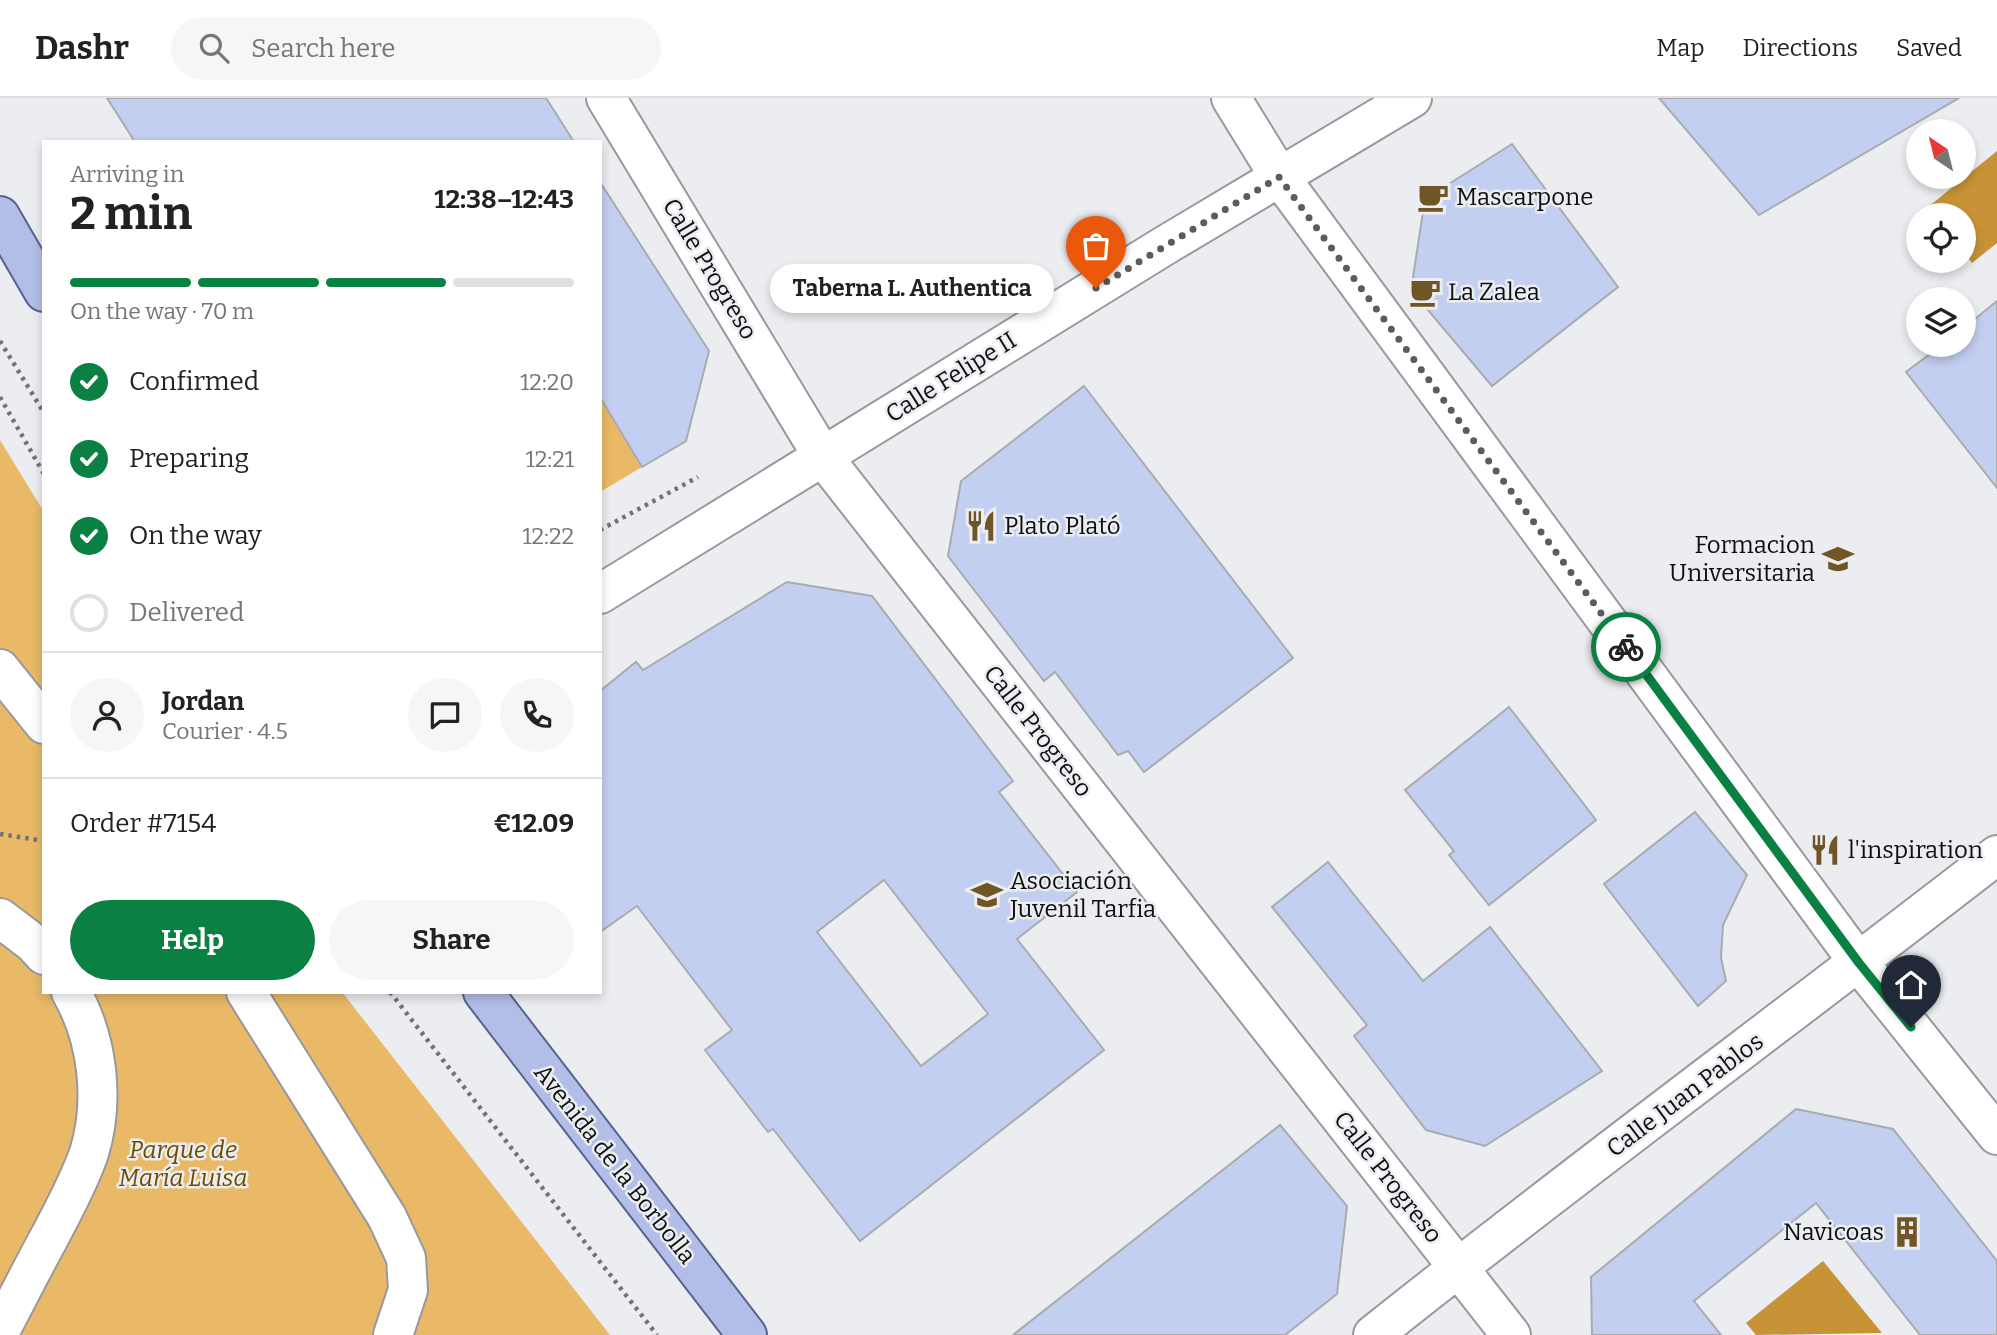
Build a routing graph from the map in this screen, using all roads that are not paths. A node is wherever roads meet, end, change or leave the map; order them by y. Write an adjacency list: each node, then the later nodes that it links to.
1 (606, 98): 7 (street, Calle Progreso)
2 (1231, 98): 4 (street)
3 (1412, 98): 4 (street, Calle Felipe II)
4 (1279, 177): 7 (street, Calle Felipe II); 14 (street)
5 (0, 216): 6 (main road)
6 (42, 289)
7 (823, 457): 8 (street, Calle Felipe II); 19 (street, Calle Progreso)
8 (602, 593)
9 (0, 669): 10 (street)
10 (42, 722)
11 (1997, 855): 14 (street, Calle Juan Pablos)
12 (0, 918): 13 (street)
13 (40, 944)
14 (1859, 963): 18 (street); 19 (street, Calle Juan Pablos)
15 (72, 994): 20 (street)
16 (247, 994): 21 (street)
17 (485, 994): 22 (main road, Avenida de la Borbolla)
18 (1997, 1135)
19 (1459, 1267): 23 (street, Calle Juan Pablos); 24 (street, Calle Progreso)
20 (0, 1331)
21 (393, 1335)
22 (747, 1335)
23 (1373, 1335)
24 (1511, 1335)

